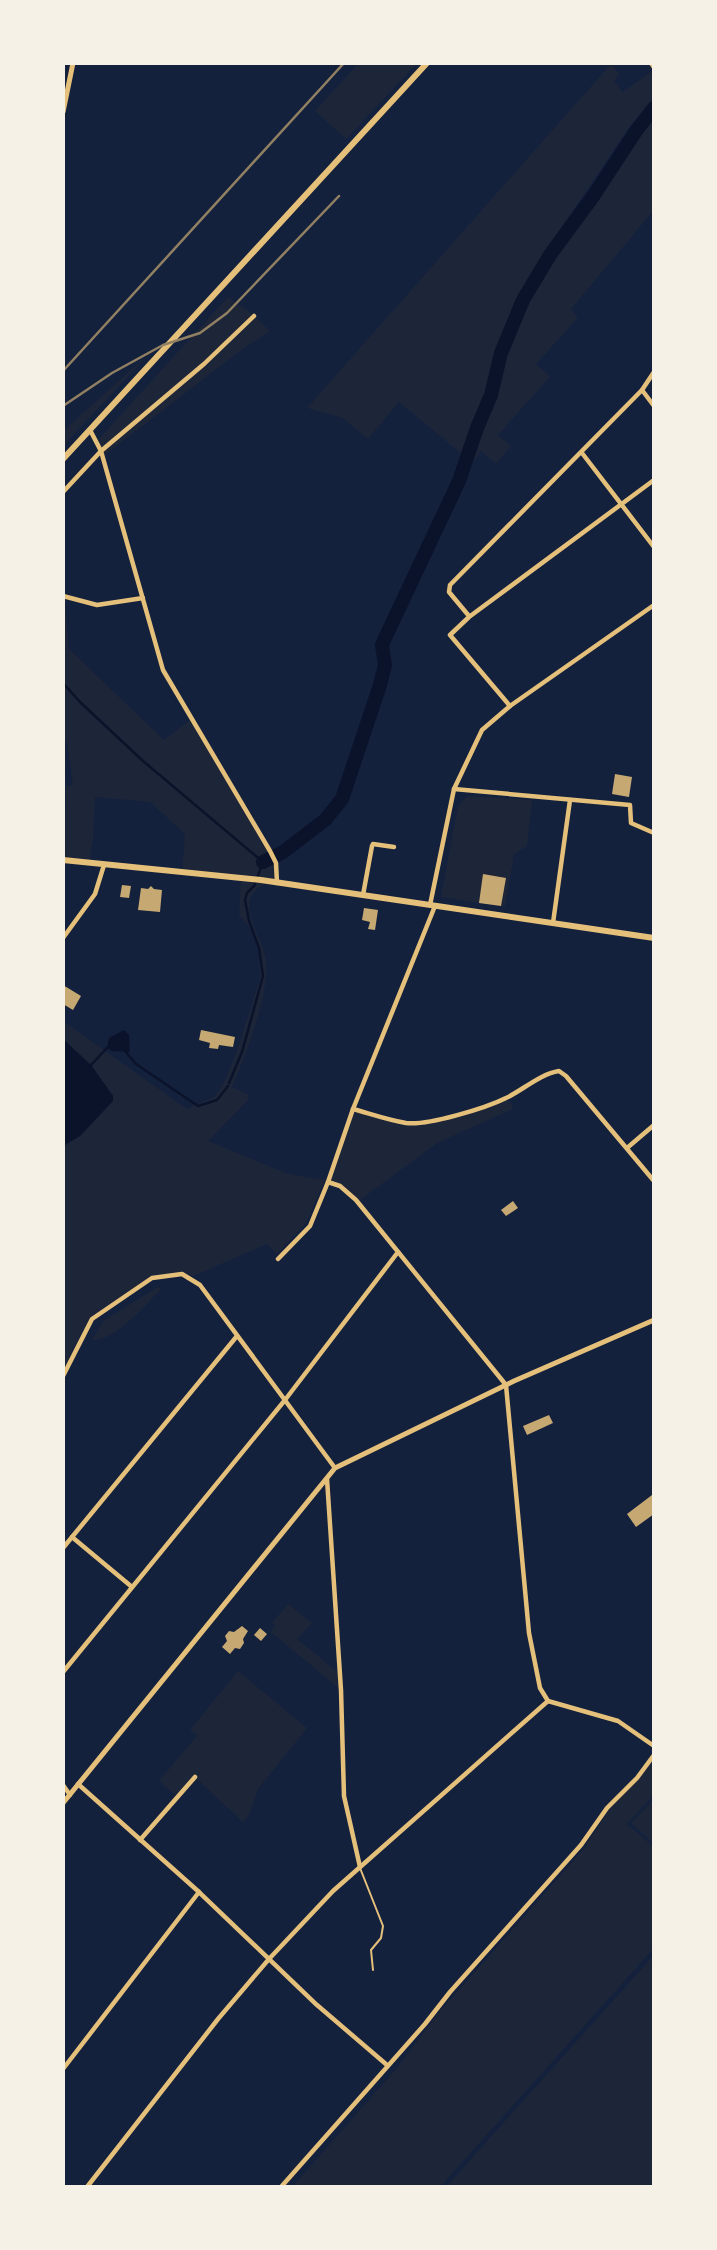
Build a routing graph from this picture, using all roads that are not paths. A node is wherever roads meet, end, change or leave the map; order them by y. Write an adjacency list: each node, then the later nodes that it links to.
1 (73, 63): 3 (street)
2 (427, 63): 8 (main road)
3 (63, 112)
4 (254, 316): 9 (street)
5 (654, 372): 6 (street)
6 (642, 390): 7 (street); 10 (street)
7 (654, 406)
8 (89, 430): 9 (street); 11 (main road)
9 (100, 451): 13 (street); 17 (street)
10 (582, 453): 14 (street); 19 (street)
11 (63, 459)
12 (654, 480): 14 (street)
13 (63, 492)
14 (621, 504): 15 (street); 19 (street)
15 (654, 547)
16 (63, 596): 17 (street)
17 (143, 598): 27 (street)
18 (654, 605): 20 (street)
19 (469, 617): 20 (street)
20 (510, 706): 21 (street)
21 (454, 789): 22 (street); 29 (street)
22 (570, 800): 23 (street); 30 (street)
23 (654, 832)
24 (394, 847): 28 (street)
25 (63, 860): 26 (main road)
26 (104, 865): 27 (main road); 31 (street)
27 (277, 883): 28 (main road)
28 (363, 895): 29 (main road)
29 (432, 905): 30 (main road); 33 (street)
30 (553, 923): 32 (main road)
31 (63, 938)
32 (654, 938)
33 (353, 1109): 35 (street); 37 (street)
34 (654, 1125): 35 (street)
35 (627, 1148): 36 (street)
36 (654, 1181)
37 (328, 1182): 38 (street); 39 (street)
38 (398, 1252): 43 (street); 44 (street)
39 (278, 1259)
40 (654, 1320): 43 (street)
41 (237, 1336): 42 (street); 44 (street); 47 (street)
42 (63, 1376)
43 (506, 1385): 45 (street); 51 (street)
44 (285, 1400): 45 (street); 49 (street)
45 (335, 1468): 46 (street)
46 (327, 1479): 55 (street); 60 (street)
47 (72, 1537): 48 (street); 49 (street)
48 (63, 1548)
49 (132, 1587): 50 (street)
50 (63, 1672)
51 (548, 1701): 52 (street); 60 (street)
52 (654, 1746)
53 (654, 1755): 64 (street)
54 (195, 1777): 59 (street)
55 (78, 1784): 57 (street); 59 (street)
56 (63, 1785): 57 (street)
57 (70, 1795): 58 (street)
58 (63, 1803)
59 (140, 1840): 61 (street)
60 (360, 1867): 62 (street); 63 (lane)
61 (198, 1892): 62 (street); 65 (street)
62 (269, 1959): 64 (street); 66 (street)
63 (373, 1970)
64 (387, 2065): 67 (street)
65 (63, 2069)
66 (87, 2187)
67 (281, 2187)

